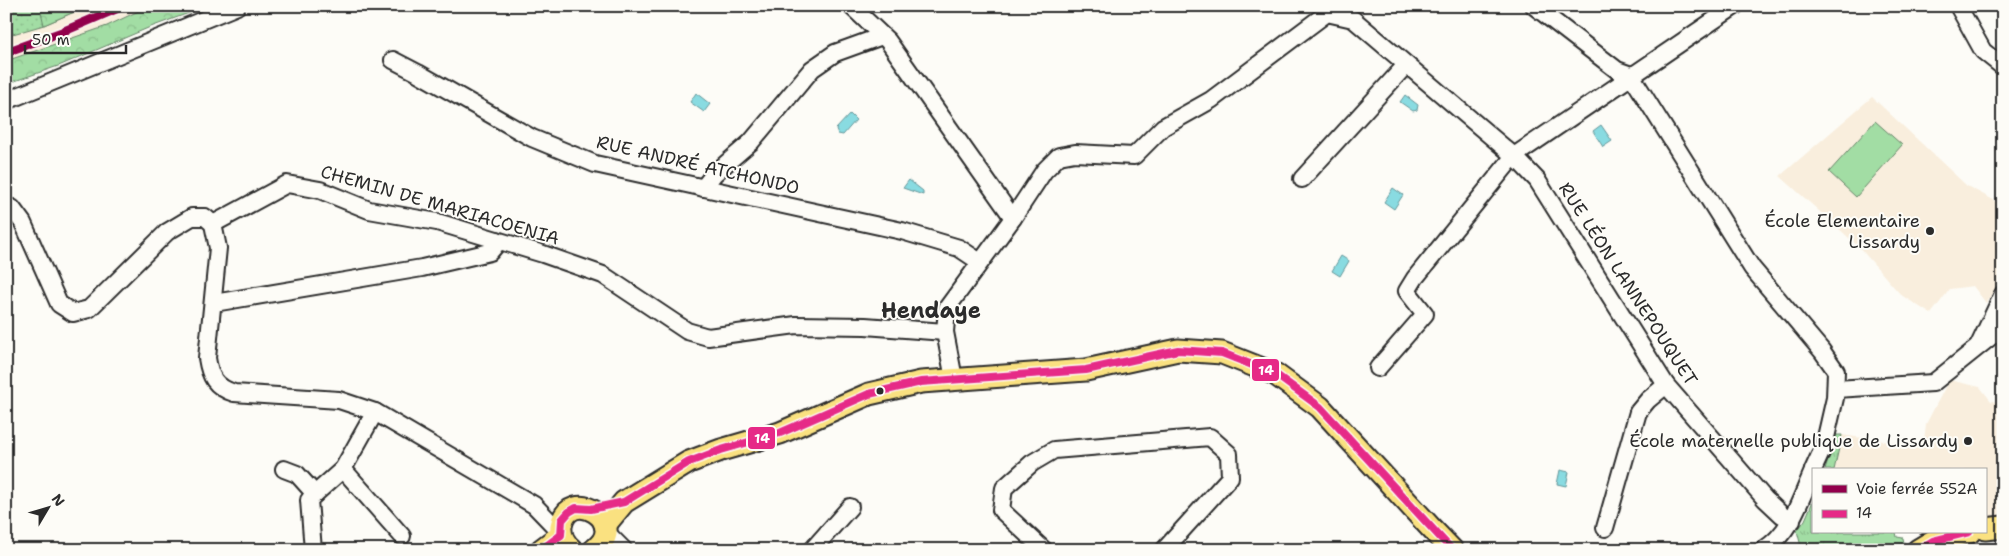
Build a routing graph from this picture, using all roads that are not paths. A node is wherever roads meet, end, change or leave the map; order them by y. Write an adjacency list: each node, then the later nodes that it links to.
1 (237, 6): 11 (street)
2 (850, 6): 6 (street)
3 (1534, 6): 10 (street)
4 (1736, 6): 10 (street)
5 (1958, 6): 9 (street)
6 (882, 36): 14 (street); 16 (street)
7 (393, 60): 14 (street, RUE ANDRÉ ATCHONDO)
8 (1406, 65): 12 (street, RUE LÉON LANNEPOUQUET); 13 (street); 16 (street, RUE LÉON LANNEPOUQUET)
9 (2003, 67)
10 (1631, 75): 12 (street); 28 (street)
11 (6, 101)
12 (1514, 156): 25 (street); 27 (street, RUE LÉON LANNEPOUQUET)
13 (1302, 179)
14 (703, 188): 19 (street, RUE ANDRÉ ATCHONDO)
15 (6, 206): 17 (street)
16 (1013, 218): 19 (street)
17 (213, 224): 18 (street, CHEMIN DE MARIACOENIA); 21 (street)
18 (497, 240): 21 (street); 23 (street, CHEMIN DE MARIACOENIA)
19 (980, 262): 23 (street)
20 (2003, 294): 24 (street)
21 (213, 301): 29 (street)
22 (2003, 327): 24 (street)
23 (945, 332): 26 (street)
24 (1978, 347): 28 (street)
25 (1378, 368)
26 (954, 379): 35 (main road); 48 (main road)
27 (1666, 385): 40 (street, RUE LÉON LANNEPOUQUET); 42 (street)
28 (1836, 389): 31 (street)
29 (375, 412): 32 (street); 36 (street)
30 (284, 468): 34 (street)
31 (1814, 468)
32 (343, 469): 34 (street); 45 (street)
33 (1812, 473): 40 (street)
34 (315, 494): 49 (street)
35 (624, 502): 38 (main road); 46 (main road)
36 (534, 505): 39 (street); 47 (street)
37 (850, 507): 52 (street)
38 (591, 509): 39 (main road); 46 (main road)
39 (569, 512): 47 (main road)
40 (1792, 521): 55 (street)
41 (2003, 527): 43 (main road)
42 (1605, 528)
43 (1986, 529)
44 (1962, 534): 56 (main road)
45 (402, 536)
46 (602, 536): 51 (street)
47 (565, 543): 50 (main road)
48 (1445, 548)
49 (313, 550)
50 (541, 550)
51 (624, 550)
52 (812, 550)
53 (1044, 550): 54 (street)
54 (1164, 550)
55 (1763, 550)
56 (1918, 550)

